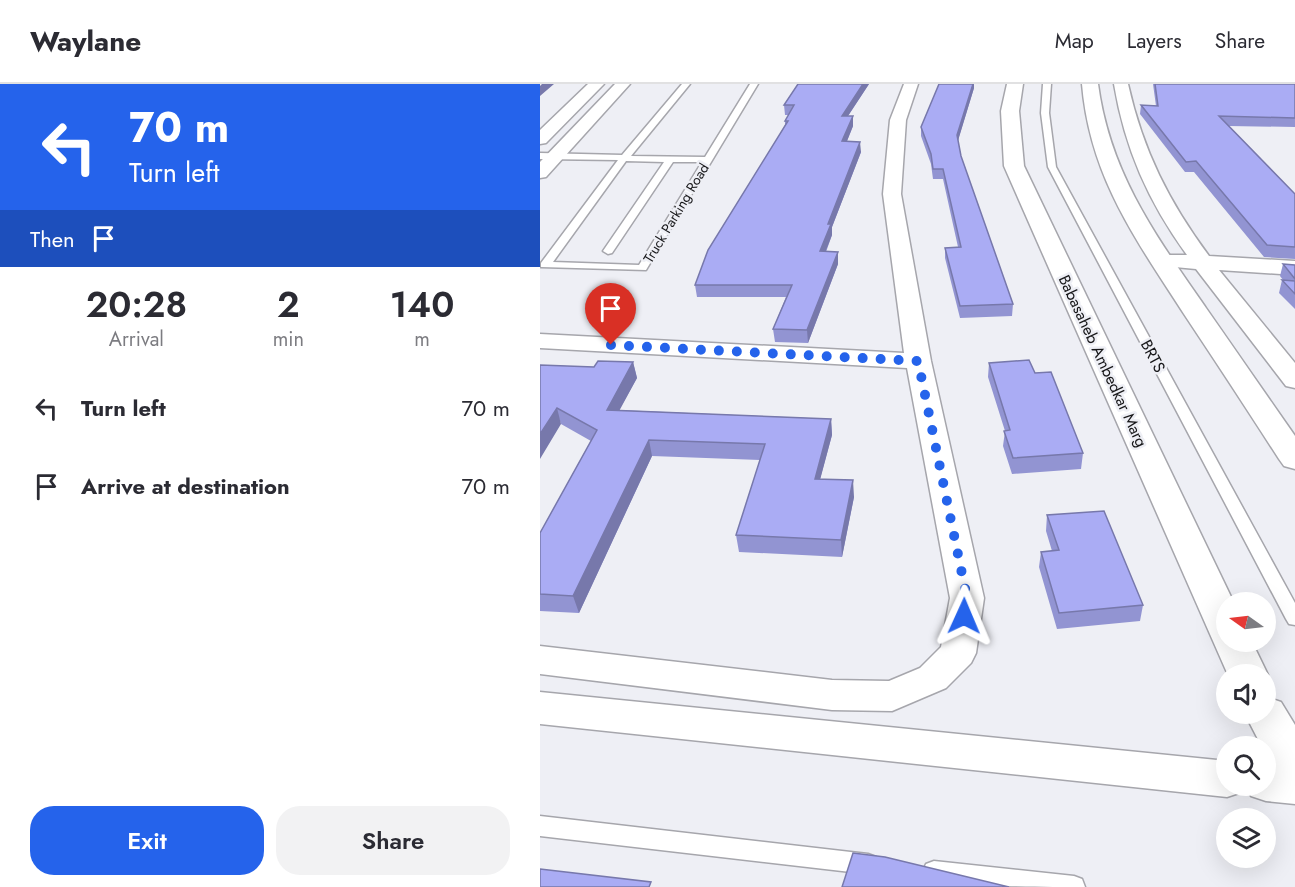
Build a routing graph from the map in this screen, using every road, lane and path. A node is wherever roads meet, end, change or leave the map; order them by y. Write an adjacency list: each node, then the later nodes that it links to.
1 (597, 84): 10 (street)
2 (623, 84): 11 (street)
3 (686, 84): 12 (lane, Truck Parking Road)
4 (754, 84): 14 (lane, Truck Parking Road)
5 (911, 84): 21 (street)
6 (1015, 84): 24 (main road, Babasaheb Ambedkar Marg)
7 (1047, 84): 25 (lane, BRTS)
8 (1090, 84): 17 (main road)
9 (1121, 84): 18 (street)
10 (540, 139)
11 (547, 156): 12 (lane); 15 (street)
12 (624, 158): 13 (lane); 14 (lane, Truck Parking Road)
13 (670, 159): 14 (lane); 16 (lane)
14 (708, 160)
15 (540, 173)
16 (608, 250)
17 (1161, 260): 18 (street); 23 (main road)
18 (1204, 263): 19 (street); 22 (street)
19 (1295, 268)
20 (540, 341): 21 (street)
21 (918, 361): 26 (street)
22 (1295, 380)
23 (1295, 459)
24 (1216, 606)
25 (1295, 619)
26 (540, 660)
27 (540, 708): 30 (street)
28 (1272, 724): 29 (main road)
29 (1295, 765)
30 (1216, 778)
31 (1276, 784): 32 (street)
32 (1295, 786)
33 (540, 826): 34 (lane)
34 (884, 866)
35 (908, 868): 36 (lane)
36 (1074, 887)

